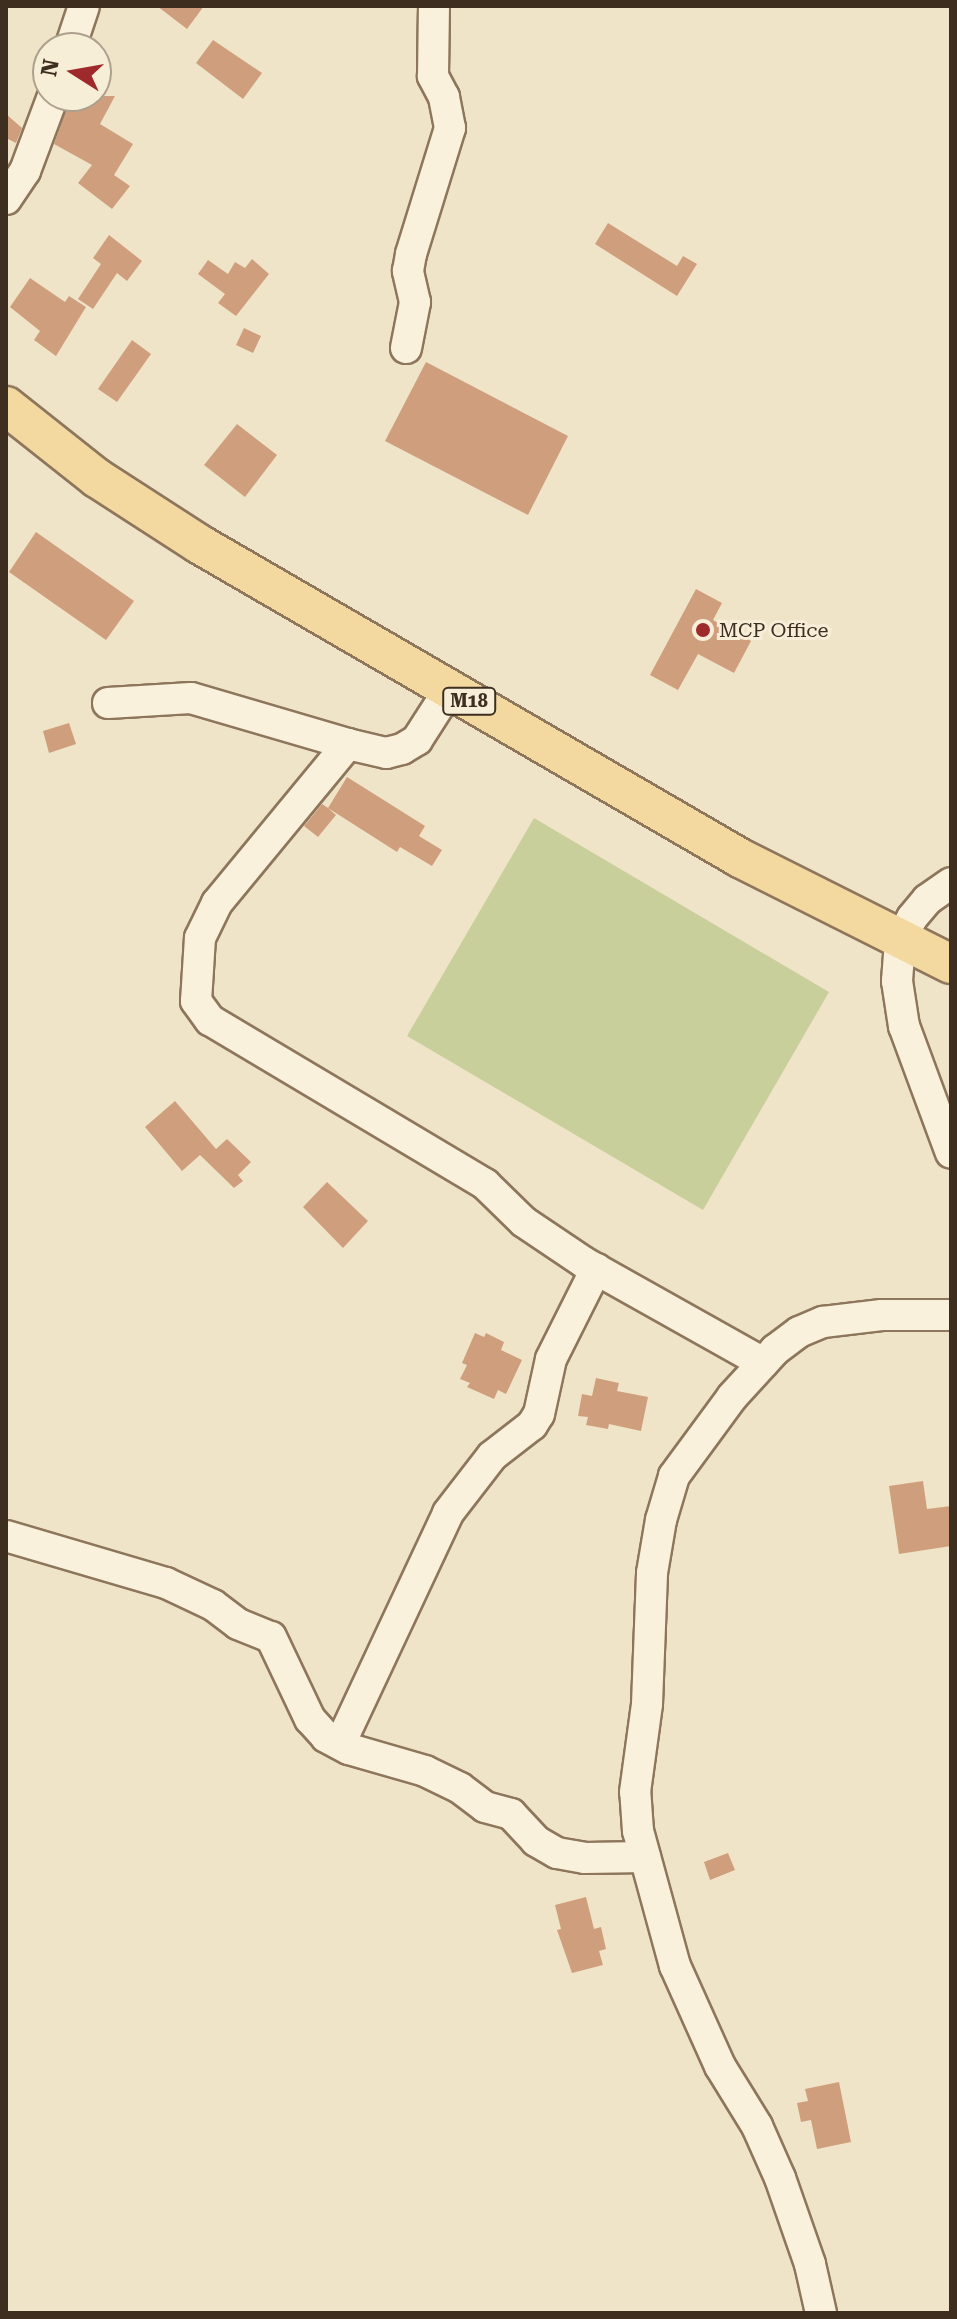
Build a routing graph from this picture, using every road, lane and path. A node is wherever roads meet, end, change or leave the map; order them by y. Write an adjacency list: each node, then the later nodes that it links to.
1 (84, 6): 3 (street)
2 (434, 6): 6 (street)
3 (75, 32)
4 (47, 112): 5 (street)
5 (6, 199)
6 (406, 348)
7 (6, 406): 8 (main road, M18)
8 (449, 690): 10 (street); 12 (main road, M18)
9 (108, 703): 10 (street)
10 (348, 744): 15 (street)
11 (951, 883): 12 (street)
12 (900, 941): 13 (main road, M18); 14 (street)
13 (951, 964)
14 (951, 1153)
15 (596, 1269): 17 (street); 19 (street)
16 (951, 1315): 17 (street)
17 (763, 1363): 20 (street)
18 (6, 1536): 19 (street)
19 (340, 1744): 20 (street)
20 (645, 1857): 21 (street)
21 (821, 2313)

